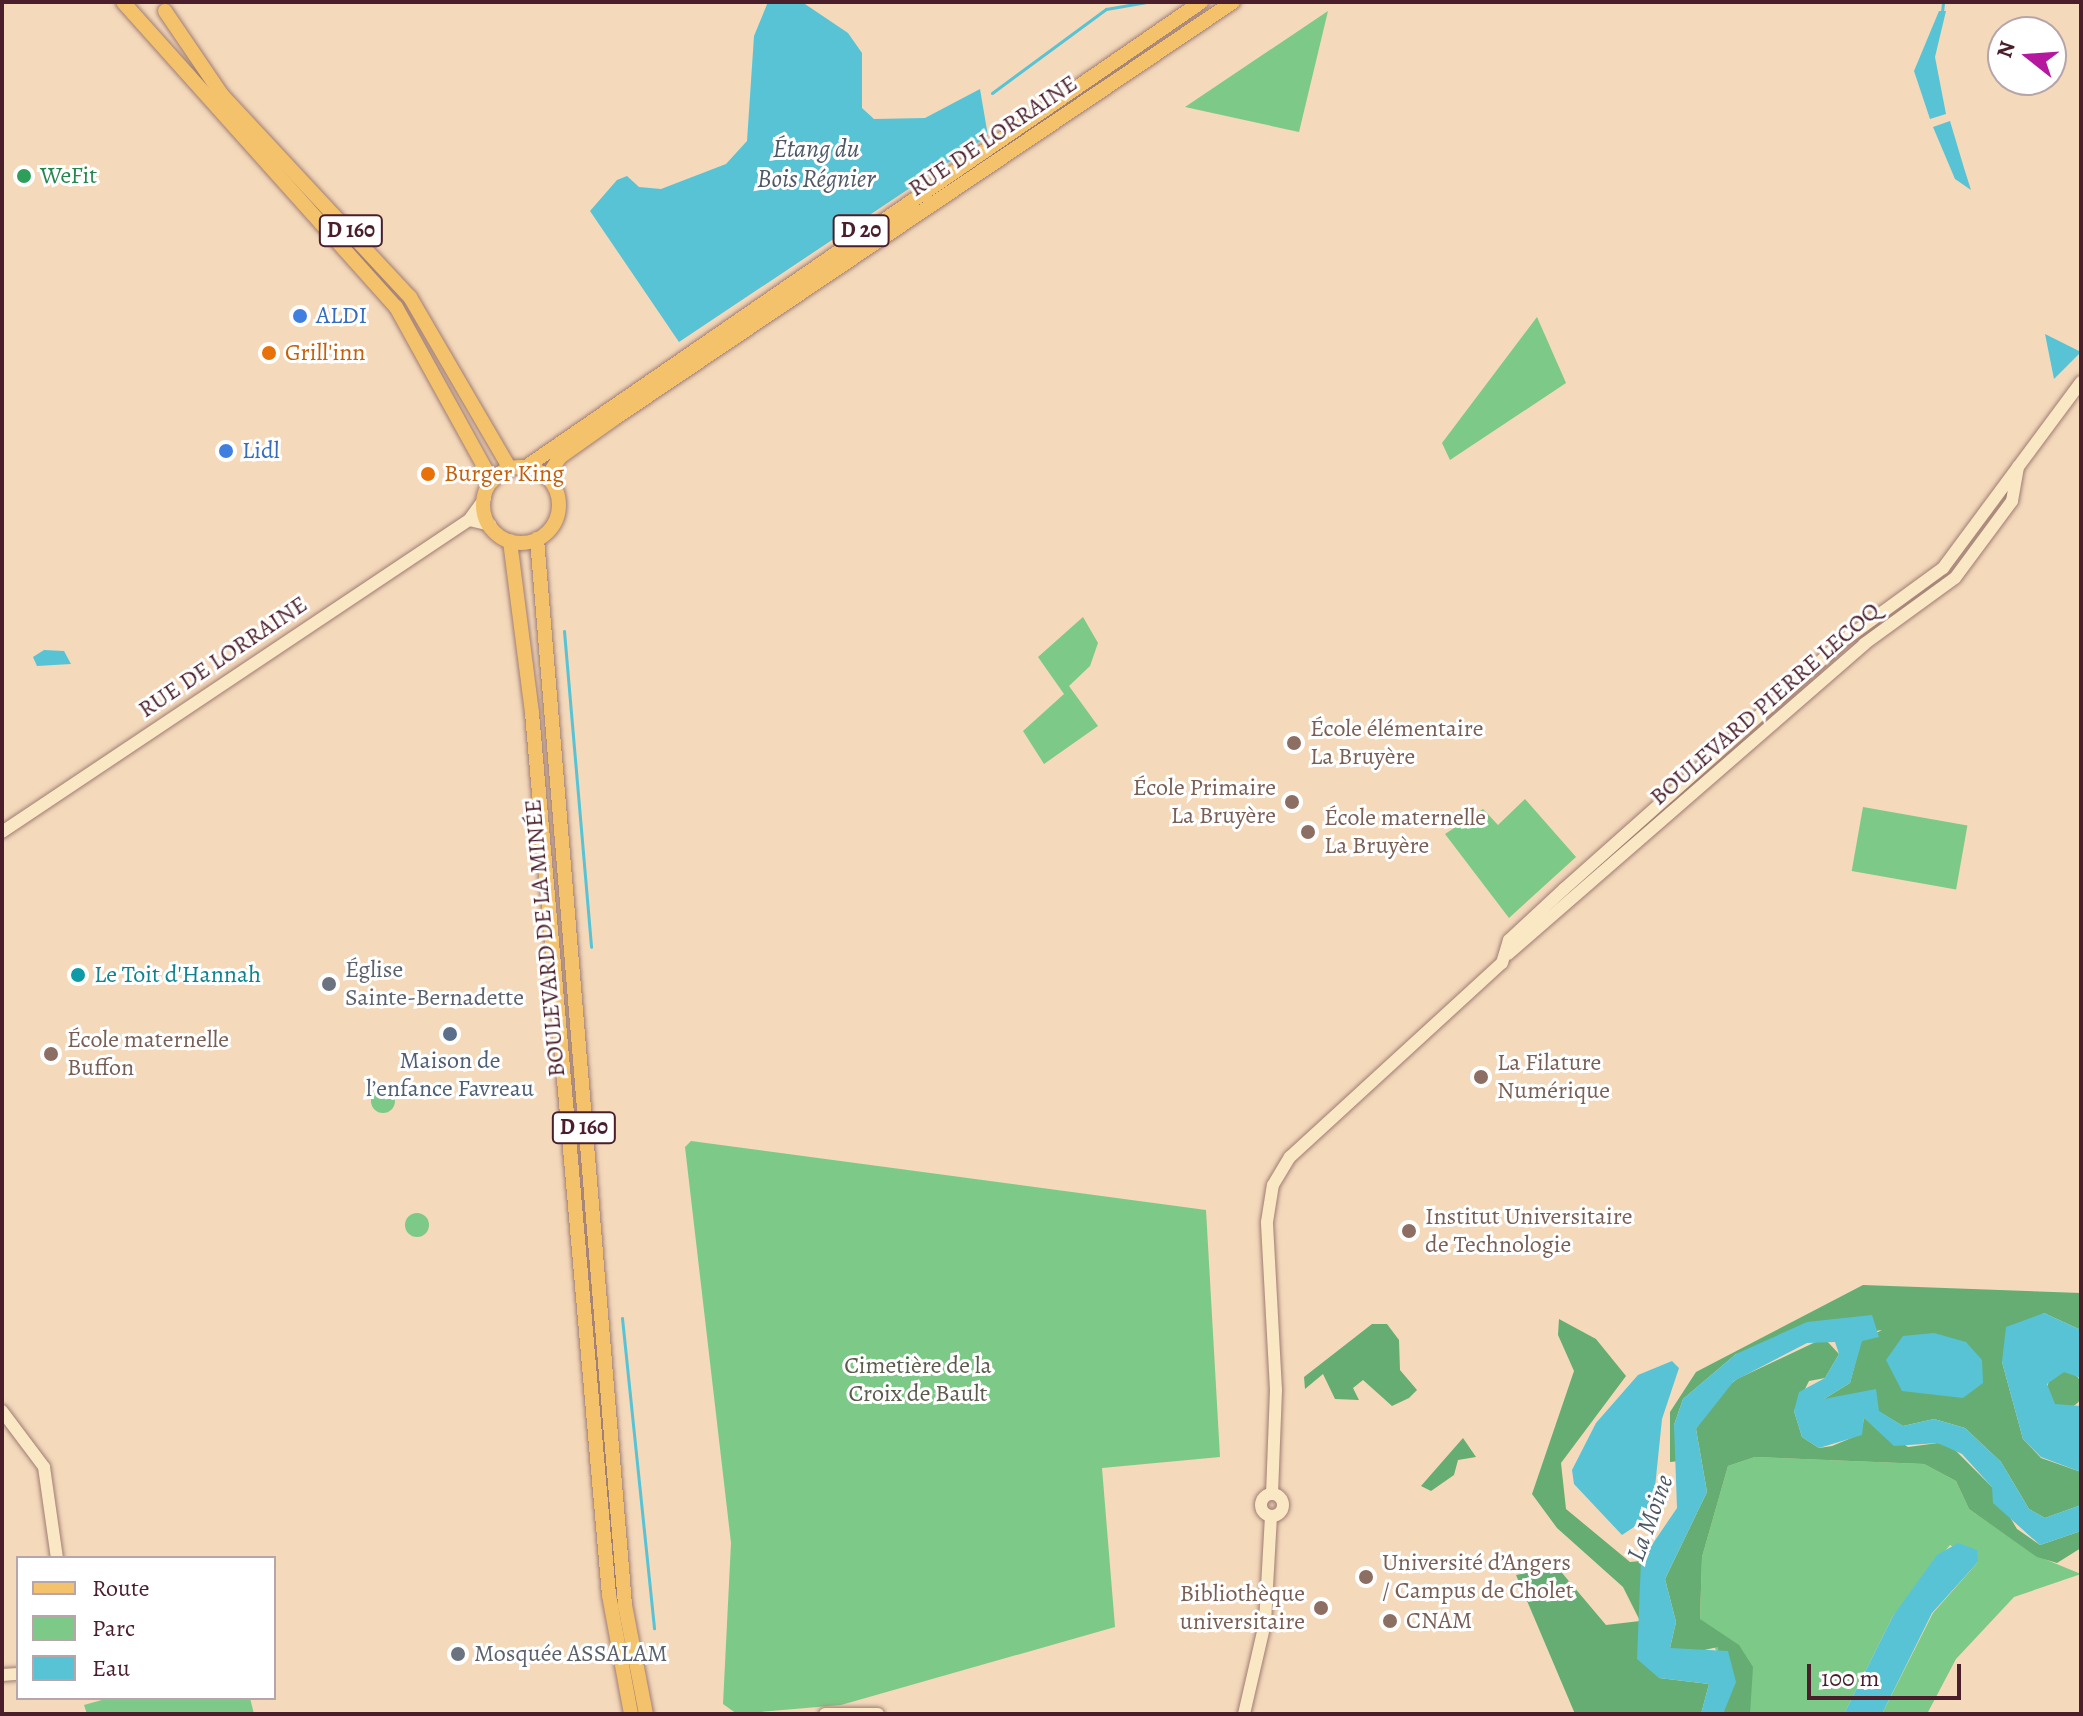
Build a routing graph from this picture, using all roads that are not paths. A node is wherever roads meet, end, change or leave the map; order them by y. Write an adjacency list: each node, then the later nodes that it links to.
1 (123, 2): 5 (main road)
2 (1201, 2): 7 (main road, RUE DE LORRAINE / D 20)
3 (1233, 2): 10 (main road, RUE DE LORRAINE / D 20)
4 (166, 7): 5 (main road); 9 (main road, D 160)
5 (144, 24): 11 (main road, D 160)
6 (2081, 382): 8 (street, BOULEVARD PIERRE LECOQ)
7 (526, 467): 9 (main road); 10 (main road)
8 (2018, 467): 18 (street, BOULEVARD PIERRE LECOQ); 18 (street, BOULEVARD PIERRE LECOQ)
9 (510, 469): 11 (main road)
10 (547, 477): 15 (main road)
11 (492, 481): 12 (main road)
12 (485, 498): 13 (street, RUE DE LORRAINE); 14 (main road)
13 (469, 520): 14 (street); 17 (street, RUE DE LORRAINE)
14 (490, 525): 16 (main road)
15 (537, 539): 16 (main road); 22 (main road, BOULEVARD DE LA MINÉE / D 160)
16 (510, 541): 21 (main road, BOULEVARD DE LA MINÉE / D 160)
17 (2, 832)
18 (1508, 954): 25 (street, BOULEVARD PIERRE LECOQ)
19 (2, 1411): 20 (street)
20 (57, 1556)
21 (631, 1714)
22 (646, 1714)
23 (825, 1714): 24 (street)
24 (878, 1714)
25 (1244, 1714)

